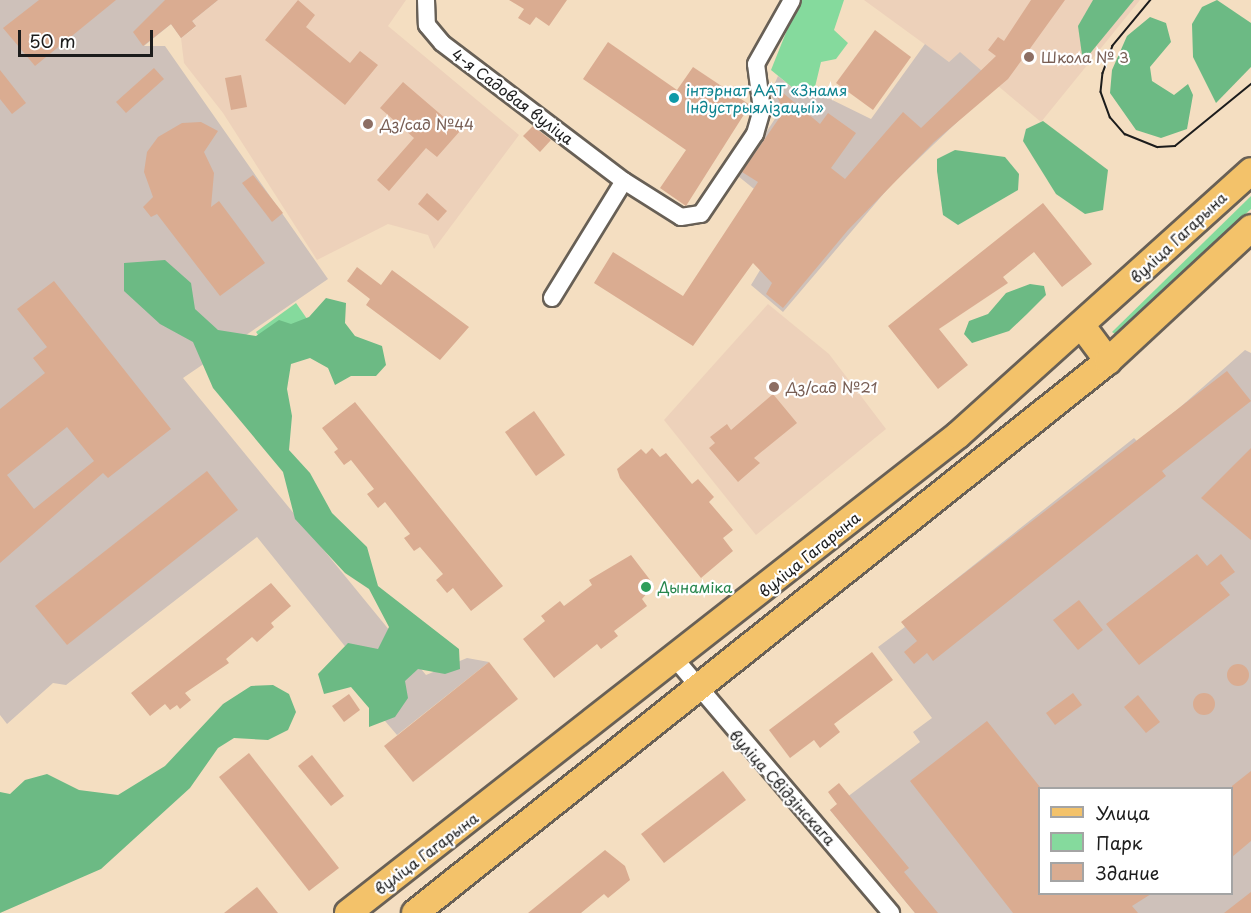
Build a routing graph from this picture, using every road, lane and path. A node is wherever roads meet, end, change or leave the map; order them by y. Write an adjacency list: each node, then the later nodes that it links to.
1 (426, 0): 4 (street, 4-я Садовая вуліца)
2 (792, 0): 4 (street, 4-я Садовая вуліца)
3 (1251, 171): 9 (main road, вуліца Гагарына)
4 (624, 181): 8 (street)
5 (1251, 228): 7 (main road)
6 (1251, 234): 7 (main road)
7 (1224, 253): 10 (main road)
8 (552, 298)
9 (1082, 326): 10 (main road); 11 (main road, вуліца Гагарына)
10 (1108, 361): 12 (main road)
11 (676, 660): 12 (street, вуліца Свідзінскага); 13 (main road, вуліца Гагарына)
12 (698, 688): 14 (main road); 15 (street, вуліца Свідзінскага)
13 (348, 913)
14 (415, 913)
15 (891, 913)

